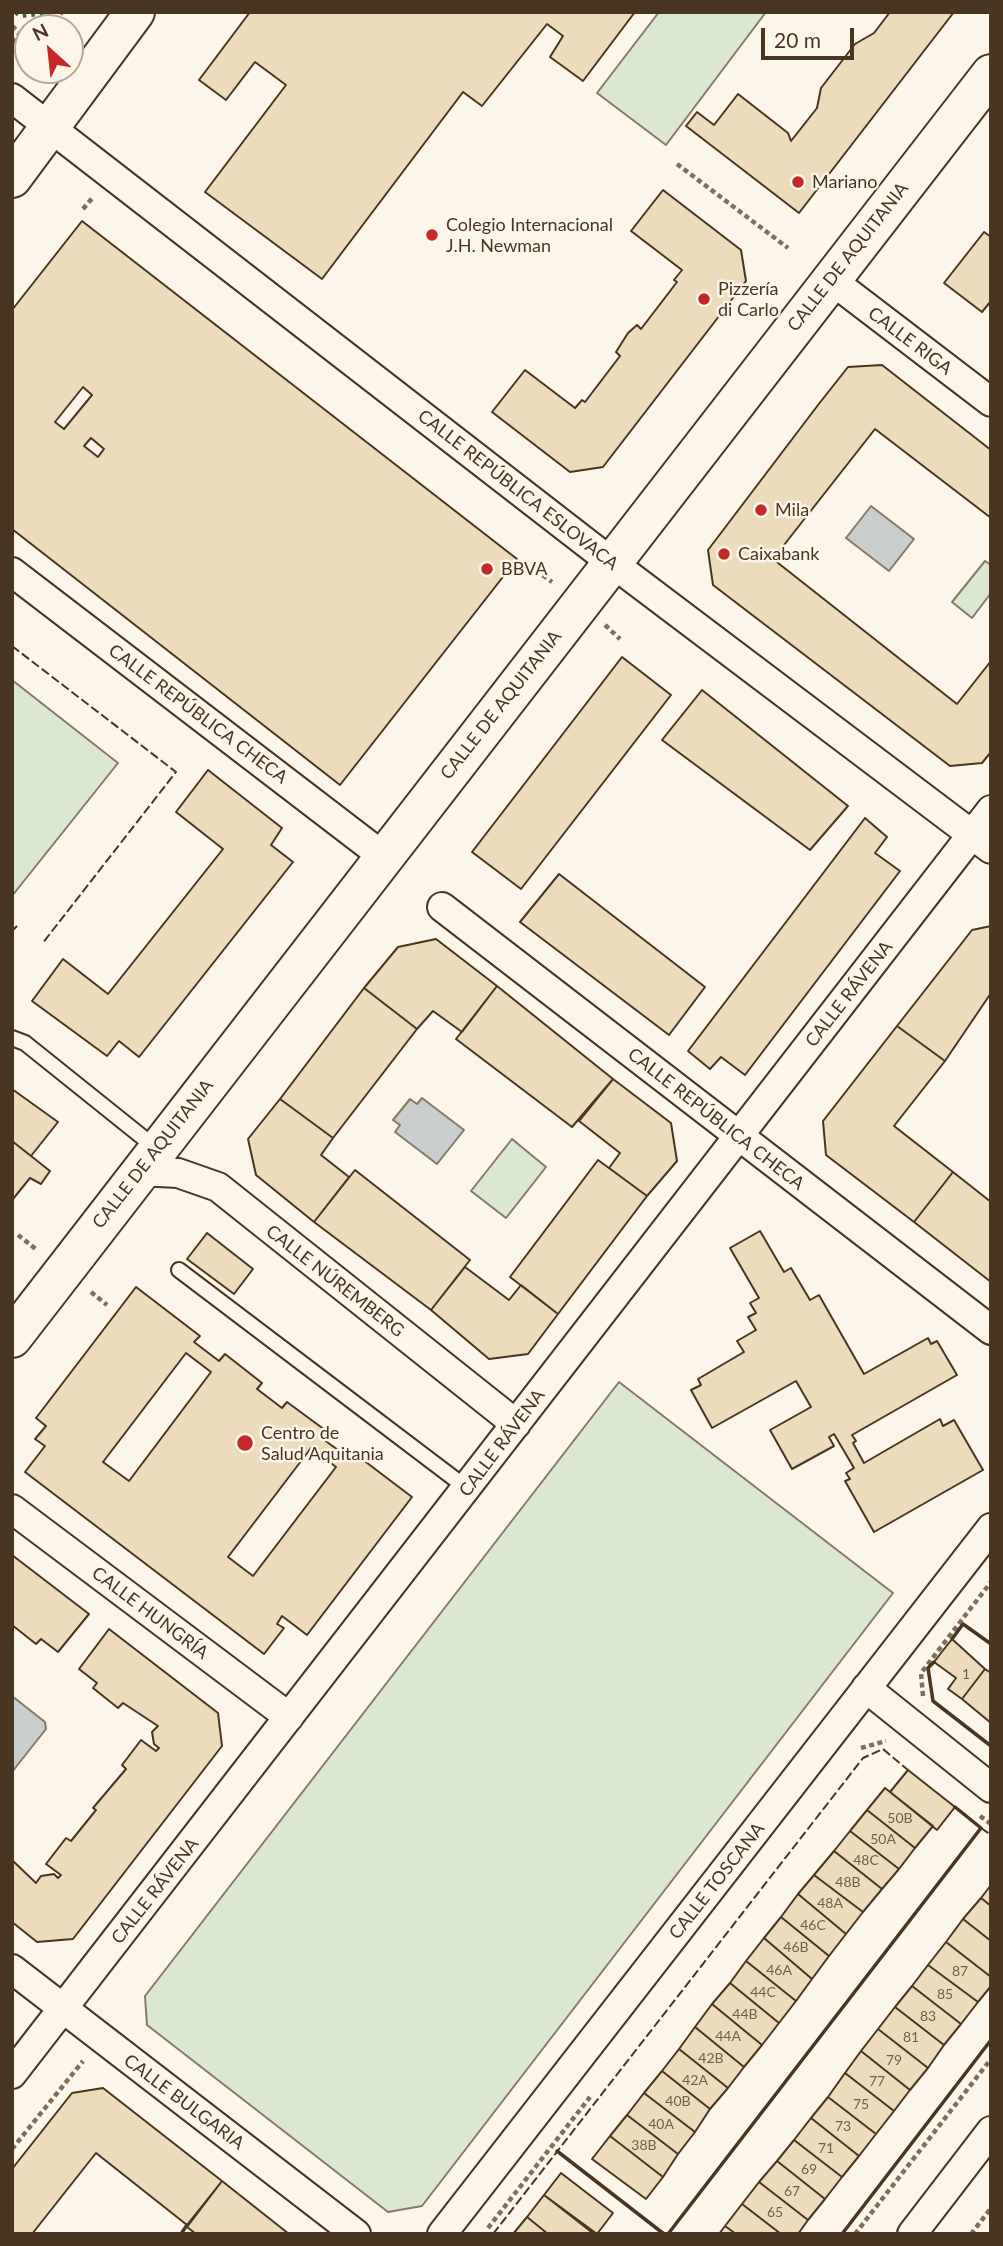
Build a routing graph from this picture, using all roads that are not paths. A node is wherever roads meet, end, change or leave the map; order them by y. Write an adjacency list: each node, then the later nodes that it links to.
1 (135, 12): 4 (street)
2 (991, 74): 6 (street, CALLE DE AQUITANIA)
3 (12, 98): 4 (street, CALLE REPÚBLICA ESLOVACA)
4 (49, 126): 5 (street); 8 (street, CALLE REPÚBLICA ESLOVACA)
5 (12, 178)
6 (830, 279): 7 (street, CALLE RIGA); 8 (street, CALLE DE AQUITANIA)
7 (991, 402)
8 (611, 562): 11 (street, CALLE REPÚBLICA ESLOVACA); 12 (street, CALLE DE AQUITANIA)
9 (12, 572): 12 (street, CALLE REPÚBLICA CHECA)
10 (991, 810): 11 (street, CALLE RÁVENA)
11 (981, 841): 15 (street, CALLE RÁVENA)
12 (384, 857): 16 (street, CALLE DE AQUITANIA)
13 (442, 906): 15 (street, CALLE REPÚBLICA CHECA)
14 (12, 1038): 16 (lane)
15 (739, 1137): 18 (street, CALLE REPÚBLICA CHECA); 20 (street, CALLE RÁVENA)
16 (148, 1160): 19 (street, CALLE DE AQUITANIA); 20 (street, CALLE NÚREMBERG)
17 (179, 1270): 21 (lane)
18 (991, 1330)
19 (12, 1338)
20 (516, 1424): 21 (street, CALLE RÁVENA)
21 (468, 1489): 25 (street, CALLE RÁVENA)
22 (12, 1509): 25 (street, CALLE HUNGRÍA)
23 (991, 1528): 24 (street, CALLE TOSCANA)
24 (866, 1688): 26 (street); 32 (street, CALLE TOSCANA)
25 (289, 1717): 28 (street, CALLE RÁVENA)
26 (991, 1788)
27 (12, 1969): 28 (street, CALLE BULGARIA)
28 (63, 2009): 29 (street, CALLE RÁVENA); 31 (street, CALLE BULGARIA)
29 (12, 2074)
30 (991, 2131): 33 (street)
31 (356, 2234)
32 (442, 2234)
33 (912, 2234)

